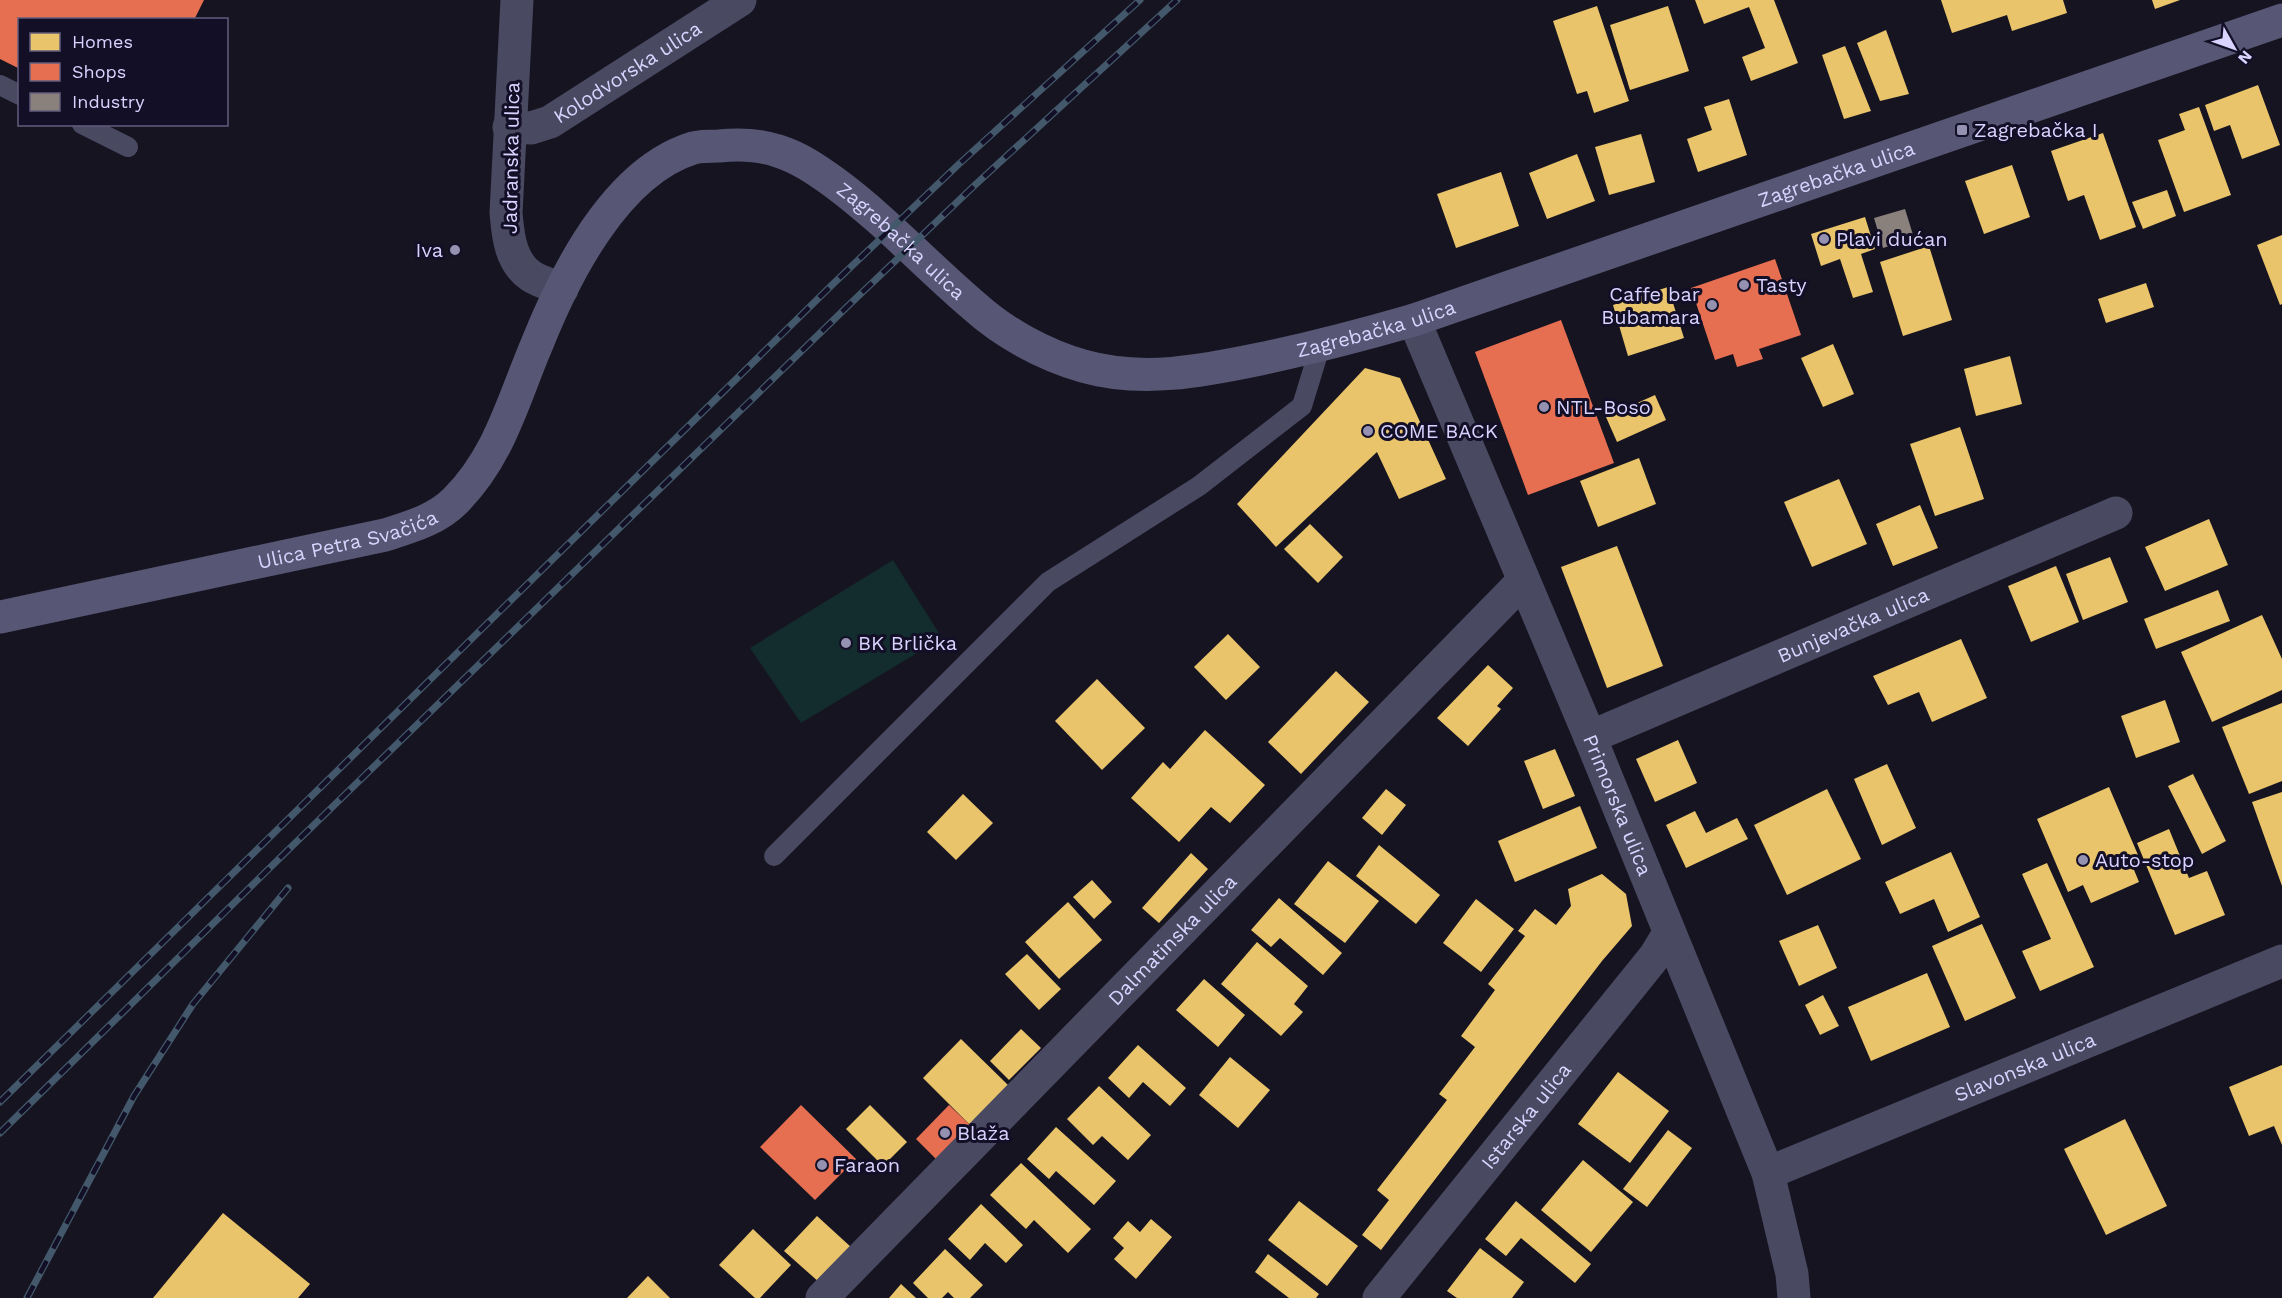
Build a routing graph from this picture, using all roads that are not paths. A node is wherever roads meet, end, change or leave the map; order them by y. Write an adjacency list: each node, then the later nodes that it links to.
1 (517, 0): 7 (street, Jadranska ulica)
2 (740, 0): 7 (street, Kolodvorska ulica)
3 (2282, 20): 10 (main road, Zagrebačka ulica)
4 (0, 85): 5 (lane)
5 (18, 94)
6 (86, 126): 8 (lane)
7 (509, 127): 9 (street, Jadranska ulica)
8 (128, 147)
9 (562, 289): 11 (main road, Zagrebačka ulica); 14 (main road, Ulica Petra Svačića)
10 (1414, 320): 11 (main road, Zagrebačka ulica); 13 (street, Primorska ulica)
11 (1320, 347): 16 (lane)
12 (2116, 513): 15 (street, Bunjevačka ulica)
13 (1523, 581): 15 (street, Primorska ulica); 20 (street, Dalmatinska ulica)
14 (0, 617)
15 (1590, 737): 17 (street, Primorska ulica)
16 (774, 856)
17 (1669, 933): 19 (street, Primorska ulica); 21 (street, Istarska ulica)
18 (2282, 961): 19 (street, Slavonska ulica)
19 (1768, 1173): 22 (street, Primorska ulica)
20 (822, 1298)
21 (1379, 1298)
22 (1794, 1298)

